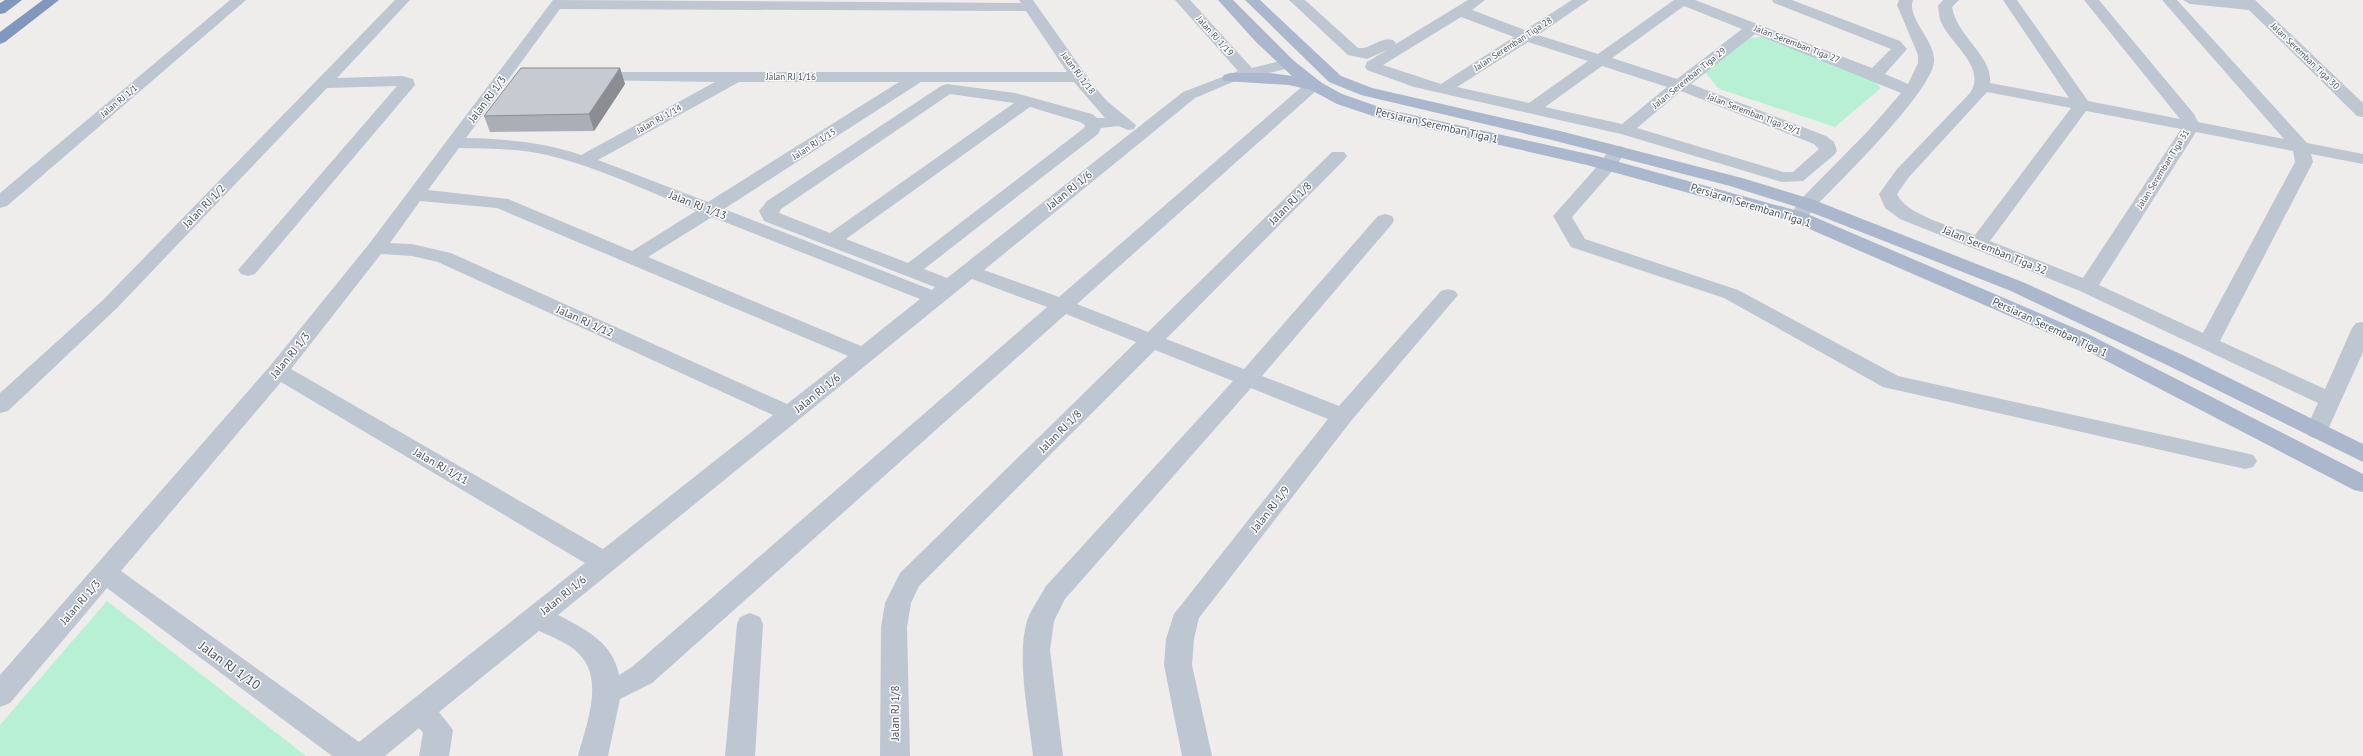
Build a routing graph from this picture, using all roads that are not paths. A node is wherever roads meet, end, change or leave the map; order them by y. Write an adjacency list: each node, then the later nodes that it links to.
1 (15, 0): 23 (highway)
2 (52, 0): 26 (highway)
3 (239, 0): 61 (street, Jalan RJ 1/1)
4 (403, 0): 38 (street, Jalan RJ 1/2)
5 (1182, 0): 31 (street, Jalan RJ 1/19)
6 (1225, 0): 30 (main road, Persiaran Seremban Tiga 1)
7 (1252, 0): 27 (main road, Persiaran Seremban Tiga 1)
8 (1296, 0): 28 (street)
9 (1478, 0): 22 (street)
10 (1582, 0): 25 (street, Jalan Seremban Tiga 28)
11 (1683, 0): 24 (street, Jalan Seremban Tiga 27); 29 (street)
12 (1779, 0): 32 (street)
13 (1906, 0): 44 (street)
14 (1952, 0): 41 (street)
15 (2010, 0): 46 (street)
16 (2091, 0): 51 (street, Jalan Seremban Tiga 31)
17 (2169, 0): 55 (street)
18 (2190, 0): 20 (street)
19 (558, 3): 21 (street); 54 (street, Jalan RJ 1/3)
20 (2249, 3): 48 (street, Jalan Seremban Tiga 30)
21 (1029, 4): 36 (street, Jalan RJ 1/18)
22 (1455, 4): 25 (street, Jalan Seremban Tiga 29/1); 28 (street)
23 (0, 10)
24 (1754, 27): 32 (street, Jalan Seremban Tiga 27); 40 (street, Jalan Seremban Tiga 29)
25 (1526, 36): 29 (street, Jalan Seremban Tiga 29/1); 42 (street, Jalan Seremban Tiga 28)
26 (0, 39)
27 (1313, 60): 30 (main road); 57 (main road, Persiaran Seremban Tiga 1)
28 (1367, 61): 42 (street)
29 (1599, 61): 40 (street, Jalan Seremban Tiga 29/1); 47 (street)
30 (1288, 64): 31 (street, Jalan RJ 1/6); 43 (main road, Persiaran Seremban Tiga 1)
31 (1248, 73): 37 (street, Jalan RJ 1/6)
32 (1876, 75): 44 (street, Jalan Seremban Tiga 27)
33 (581, 77): 34 (street, Jalan RJ 1/16)
34 (736, 77): 35 (street, Jalan RJ 1/16); 59 (street, Jalan RJ 1/14)
35 (918, 77): 39 (street, Jalan RJ 1/16); 62 (street, Jalan RJ 1/15)
36 (1080, 77): 39 (street, Jalan RJ 1/16); 49 (street, Jalan RJ 1/18)
37 (1230, 78): 43 (main road); 52 (street, Jalan RJ 1/6)
38 (324, 83): 69 (street); 83 (street, Jalan RJ 1/2)
39 (952, 83): 45 (street); 65 (street)
40 (1679, 85): 53 (street, Jalan Seremban Tiga 29); 53 (street, Jalan Seremban Tiga 29/1)
41 (1982, 86): 46 (street); 66 (street, Jalan Seremban Tiga 32)
42 (1445, 88): 47 (street)
43 (1320, 90): 57 (main road, Persiaran Seremban Tiga 1); 75 (street)
44 (1911, 91): 63 (street)
45 (1028, 102): 50 (street); 65 (street)
46 (2082, 105): 51 (street); 66 (street)
47 (1533, 108): 53 (street)
48 (2363, 112)
49 (1118, 121): 50 (street); 52 (street)
50 (1094, 124): 70 (street)
51 (2190, 124): 55 (street); 72 (street, Jalan Seremban Tiga 31)
52 (1144, 130): 71 (street, Jalan RJ 1/6)
53 (1626, 130)
54 (454, 143): 59 (street, Jalan RJ 1/13); 60 (street, Jalan RJ 1/3)
55 (2302, 147): 58 (street); 78 (street)
56 (1338, 156): 77 (street, Jalan RJ 1/8)
57 (1613, 158): 63 (main road, Persiaran Seremban Tiga 1); 88 (street)
58 (2363, 159)
59 (583, 161): 62 (street, Jalan RJ 1/13)
60 (416, 195): 67 (street, Jalan RJ 1/3); 68 (street)
61 (0, 202)
62 (710, 210): 68 (street, Jalan RJ 1/15); 73 (street, Jalan RJ 1/13)
63 (1803, 210): 86 (main road, Persiaran Seremban Tiga 1); 89 (main road, Persiaran Seremban Tiga 1)
64 (1385, 220): 81 (street)
65 (832, 240): 70 (street)
66 (1978, 244): 72 (street, Jalan Seremban Tiga 32)
67 (376, 248): 80 (street, Jalan RJ 1/3); 84 (street, Jalan RJ 1/12)
68 (634, 258): 79 (street)
69 (248, 270)
70 (911, 270): 73 (street)
71 (968, 271): 73 (street, Jalan RJ 1/6); 75 (street)
72 (2087, 287): 78 (street, Jalan Seremban Tiga 32)
73 (942, 292): 79 (street, Jalan RJ 1/6)
74 (1448, 295): 85 (street, Jalan RJ 1/9)
75 (1062, 306): 77 (street); 94 (street)
76 (2363, 328): 82 (street)
77 (1150, 341): 81 (street); 102 (street, Jalan RJ 1/8)
78 (2208, 343): 82 (street, Jalan Seremban Tiga 32)
79 (864, 355): 84 (street, Jalan RJ 1/6)
80 (278, 371): 90 (street, Jalan RJ 1/11); 91 (street, Jalan RJ 1/3)
81 (1247, 379): 85 (street); 103 (street)
82 (2330, 400): 86 (street)
83 (0, 406)
84 (790, 414): 90 (street, Jalan RJ 1/6)
85 (1343, 416): 104 (street, Jalan RJ 1/9)
86 (2317, 431): 87 (main road, Persiaran Seremban Tiga 1)
87 (2363, 454)
88 (2245, 461)
89 (2363, 484)
90 (604, 562): 92 (street, Jalan RJ 1/6)
91 (105, 573): 95 (street, Jalan RJ 1/3); 97 (street, Jalan RJ 1/10)
92 (537, 617): 94 (street); 96 (street, Jalan RJ 1/6)
93 (750, 624): 101 (street)
94 (607, 691): 100 (street)
95 (0, 695)
96 (417, 713): 98 (street, Jalan RJ 1/6); 99 (street)
97 (355, 756)
98 (363, 756)
99 (434, 756)
100 (593, 756)
101 (740, 756)
102 (895, 756)
103 (1048, 756)
104 (1197, 756)

